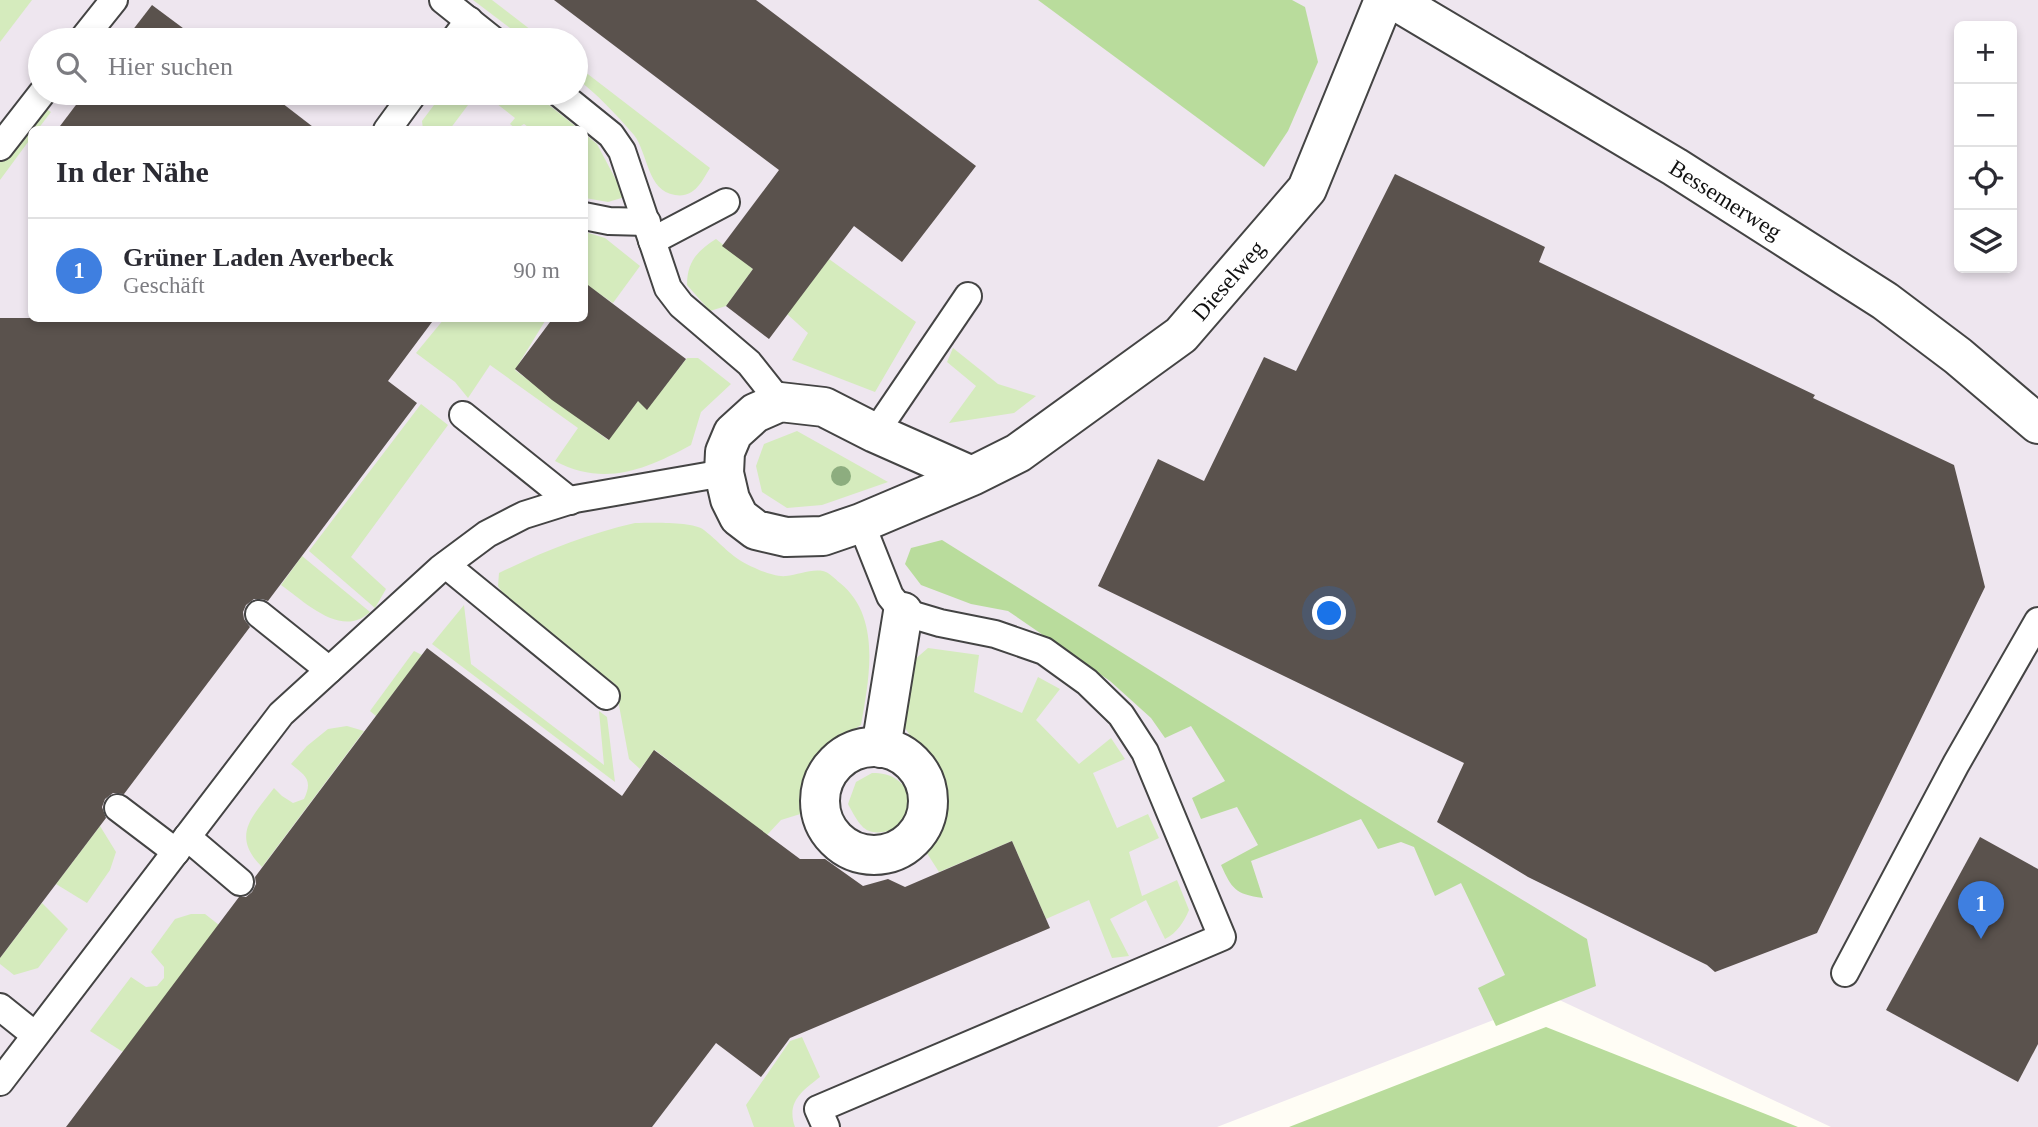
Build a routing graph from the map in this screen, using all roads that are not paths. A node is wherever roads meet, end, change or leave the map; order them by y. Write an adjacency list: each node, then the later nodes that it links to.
1 (114, 0): 5 (lane)
2 (443, 0): 6 (lane)
3 (1384, 0): 21 (street, Dieselweg)
4 (1394, 0): 18 (street, Bessemerweg)
5 (92, 28)
6 (460, 28)
7 (33, 105): 11 (lane)
8 (405, 105): 10 (lane)
9 (574, 105): 14 (lane)
10 (390, 126)
11 (0, 147)
12 (726, 202): 14 (lane)
13 (588, 217): 14 (lane)
14 (650, 232): 16 (lane)
15 (968, 296): 19 (lane)
16 (780, 402): 19 (street); 20 (street, Dieselweg)
17 (463, 415): 22 (lane)
18 (2038, 424)
19 (875, 433): 21 (street)
20 (724, 473): 22 (lane); 23 (street, Dieselweg)
21 (972, 476): 23 (street, Dieselweg)
22 (570, 501): 24 (lane)
23 (862, 523): 25 (lane)
24 (446, 565): 28 (lane); 29 (lane)
25 (903, 611): 30 (street); 38 (lane)
26 (259, 614): 28 (lane)
27 (2038, 621): 34 (lane)
28 (329, 670): 32 (lane)
29 (606, 696)
30 (881, 748)
31 (118, 808): 32 (lane)
32 (181, 845): 33 (lane); 36 (lane)
33 (240, 881)
34 (1845, 973)
35 (0, 1007): 36 (lane)
36 (36, 1035): 37 (lane)
37 (0, 1082)
38 (826, 1127)

